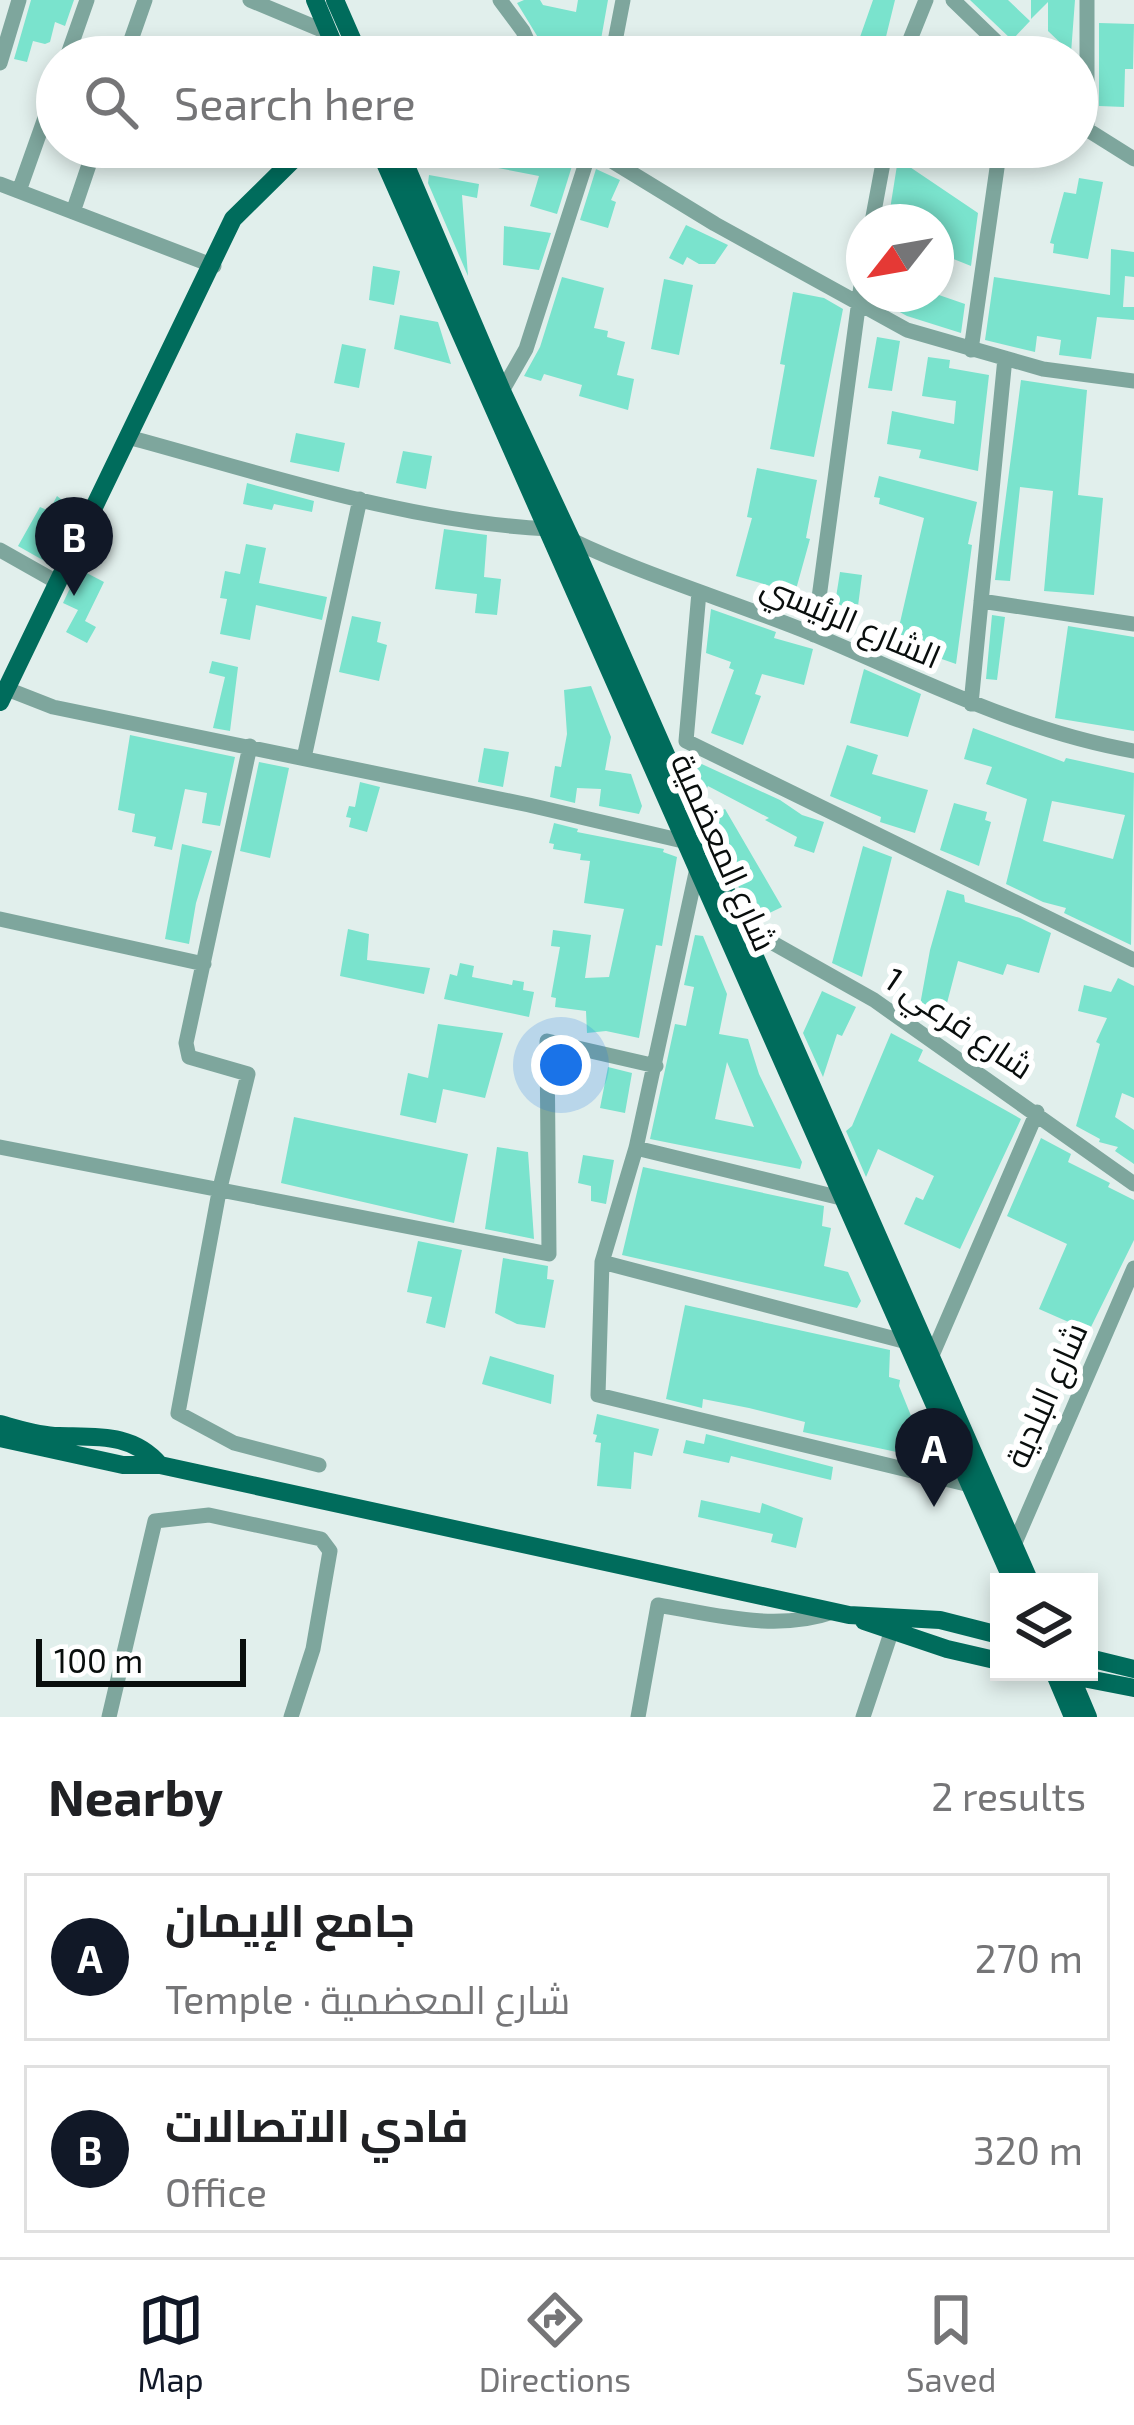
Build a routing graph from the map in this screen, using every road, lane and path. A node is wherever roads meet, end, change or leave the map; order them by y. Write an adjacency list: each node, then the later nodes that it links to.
1 (20, 0): 22 (street)
2 (87, 0): 13 (street)
3 (145, 0): 14 (street)
4 (250, 0): 12 (street)
5 (315, 0): 12 (main road)
6 (335, 0): 16 (main road)
7 (500, 0): 17 (street)
8 (623, 0): 18 (street)
9 (926, 0): 19 (street)
10 (953, 0): 20 (street)
11 (1087, 0): 21 (street)
12 (329, 33): 15 (main road)
13 (74, 36)
14 (132, 36)
15 (330, 36)
16 (351, 36)
17 (525, 36)
18 (616, 36)
19 (911, 36)
20 (990, 36)
21 (1086, 36)
22 (0, 63)
23 (1098, 136): 25 (street)
24 (36, 144): 35 (street)
25 (1134, 158)
26 (88, 168): 37 (street)
27 (285, 168): 38 (main road)
28 (388, 168): 46 (main road, شارع المعضمية)
29 (407, 168): 45 (main road, شارع المعضمية)
30 (583, 168): 45 (street)
31 (626, 168): 39 (street)
32 (882, 168): 36 (street)
33 (997, 168): 42 (street)
34 (0, 184): 35 (street)
35 (19, 191): 37 (street)
36 (875, 204)
37 (74, 212): 38 (street)
38 (214, 266): 47 (main road)
39 (846, 298)
40 (855, 312): 56 (street)
41 (872, 312): 42 (street)
42 (971, 350): 43 (street)
43 (1005, 358): 44 (street); 54 (street)
44 (1134, 381)
45 (502, 391): 46 (main road, شارع المعضمية)
46 (507, 422): 49 (main road, شارع المعضمية); 50 (main road, شارع المعضمية)
47 (128, 437): 48 (street, الشارع الرئيسي); 52 (main road)
48 (360, 499): 49 (street, الشارع الرئيسي); 61 (street)
49 (549, 530): 50 (street, الشارع الرئيسي); 62 (main road, شارع المعضمية)
50 (572, 541): 53 (street, الشارع الرئيسي); 65 (main road, شارع المعضمية)
51 (0, 550): 52 (street)
52 (55, 581): 57 (main road)
53 (699, 592): 56 (street, الشارع الرئيسي); 66 (street)
54 (981, 601): 55 (street); 58 (street)
55 (1134, 624)
56 (814, 635): 58 (street, الشارع الرئيسي)
57 (3, 696): 59 (street)
58 (971, 704): 60 (street, الشارع الرئيسي)
59 (250, 746): 61 (street); 67 (street)
60 (1134, 751)
61 (304, 758): 62 (street)
62 (687, 842): 63 (main road, شارع المعضمية)
63 (697, 868): 68 (street); 74 (main road, شارع المعضمية)
64 (0, 919): 67 (street)
65 (741, 925): 69 (street, شارع فرعي 1); 78 (main road, شارع المعضمية)
66 (1134, 960)
67 (204, 964): 73 (street)
68 (656, 1066): 71 (street); 73 (street)
69 (1037, 1112): 72 (street, شارع فرعي 1); 78 (street)
70 (0, 1147): 73 (street)
71 (636, 1148): 74 (street); 75 (street)
72 (1134, 1184)
73 (219, 1192): 82 (street)
74 (845, 1198): 77 (main road, شارع المعضمية)
75 (602, 1262): 77 (street); 83 (street)
76 (1134, 1268): 84 (street, شارع البلدية)
77 (908, 1342): 83 (main road, شارع المعضمية)
78 (930, 1360): 84 (main road, شارع المعضمية)
79 (0, 1424): 81 (main road)
80 (0, 1438): 81 (main road)
81 (160, 1465): 87 (main road)
82 (320, 1465)
83 (970, 1486): 85 (main road, شارع المعضمية)
84 (1014, 1545): 86 (main road, شارع المعضمية)
85 (1009, 1573)
86 (1026, 1573)
87 (842, 1613): 88 (main road); 89 (main road); 99 (street)
88 (891, 1633): 90 (main road); 100 (street)
89 (990, 1633)
90 (990, 1658)
91 (1098, 1660): 92 (main road)
92 (1134, 1670)
93 (1062, 1681): 101 (main road)
94 (1065, 1681): 102 (main road)
95 (1098, 1681): 96 (main road)
96 (1134, 1688)
97 (109, 1717): 98 (street)
98 (291, 1717)
99 (638, 1717)
100 (863, 1717)
101 (1073, 1717)
102 (1088, 1717)

